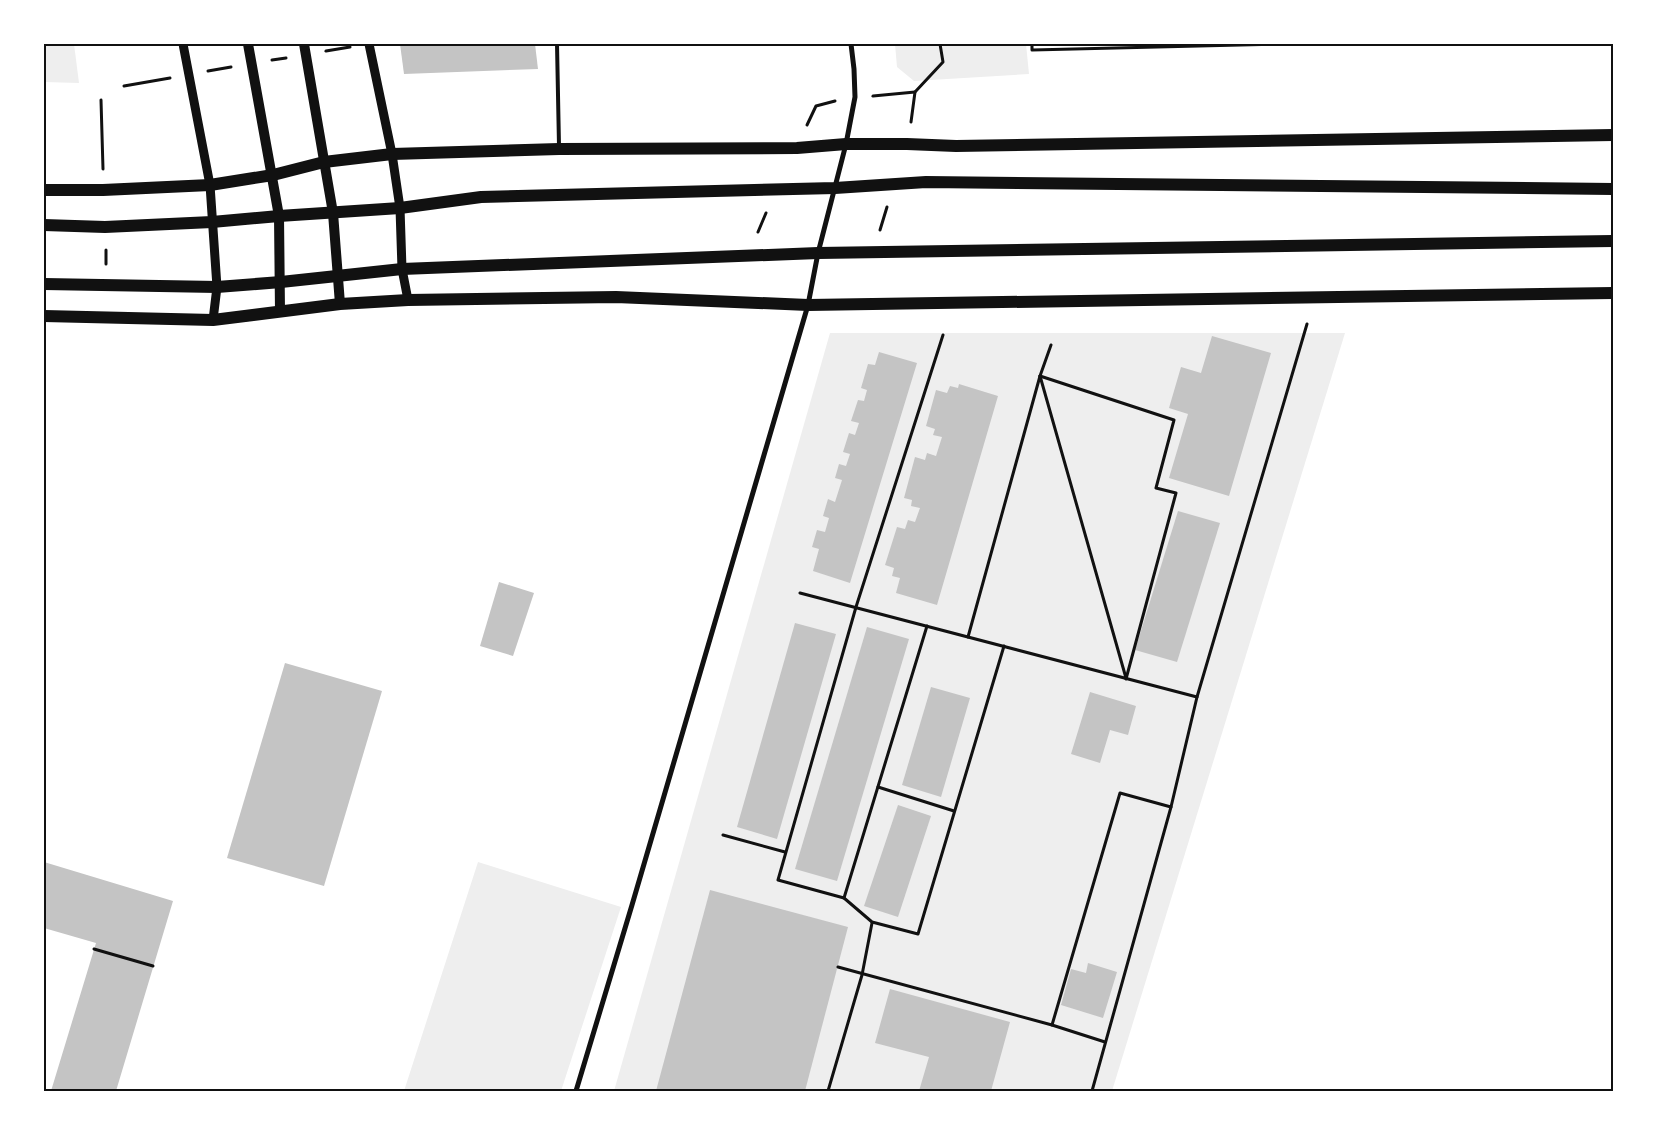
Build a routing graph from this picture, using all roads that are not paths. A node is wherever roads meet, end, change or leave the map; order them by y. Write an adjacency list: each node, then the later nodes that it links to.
1 (183, 44): 13 (street)
2 (248, 44): 12 (main road)
3 (304, 44): 11 (main road)
4 (369, 44): 10 (street)
5 (557, 44): 9 (lane)
6 (850, 44): 8 (street)
7 (1613, 135): 8 (main road)
8 (846, 144): 9 (main road); 14 (street)
9 (559, 149): 10 (main road)
10 (392, 154): 11 (main road); 17 (street)
11 (324, 162): 12 (main road); 18 (main road)
12 (272, 175): 13 (main road); 19 (main road)
13 (210, 185): 16 (main road); 20 (street)
14 (835, 188): 15 (main road); 17 (main road); 23 (street)
15 (1613, 189)
16 (44, 190)
17 (400, 208): 18 (main road); 24 (street)
18 (333, 213): 19 (main road); 25 (main road)
19 (279, 216): 20 (main road); 26 (main road)
20 (212, 222): 21 (main road); 28 (street)
21 (44, 225)
22 (1613, 241): 23 (main road)
23 (818, 253): 24 (main road); 32 (street)
24 (402, 269): 25 (main road); 30 (street)
25 (337, 276): 26 (main road); 31 (main road)
26 (281, 282): 28 (main road); 33 (main road)
27 (44, 284): 28 (main road)
28 (217, 287): 35 (street)
29 (1613, 293): 32 (main road)
30 (408, 300): 31 (main road); 32 (main road)
31 (340, 304): 33 (main road)
32 (808, 305): 36 (street)
33 (280, 311): 35 (main road)
34 (44, 316): 35 (main road)
35 (213, 320)
36 (576, 1091)

